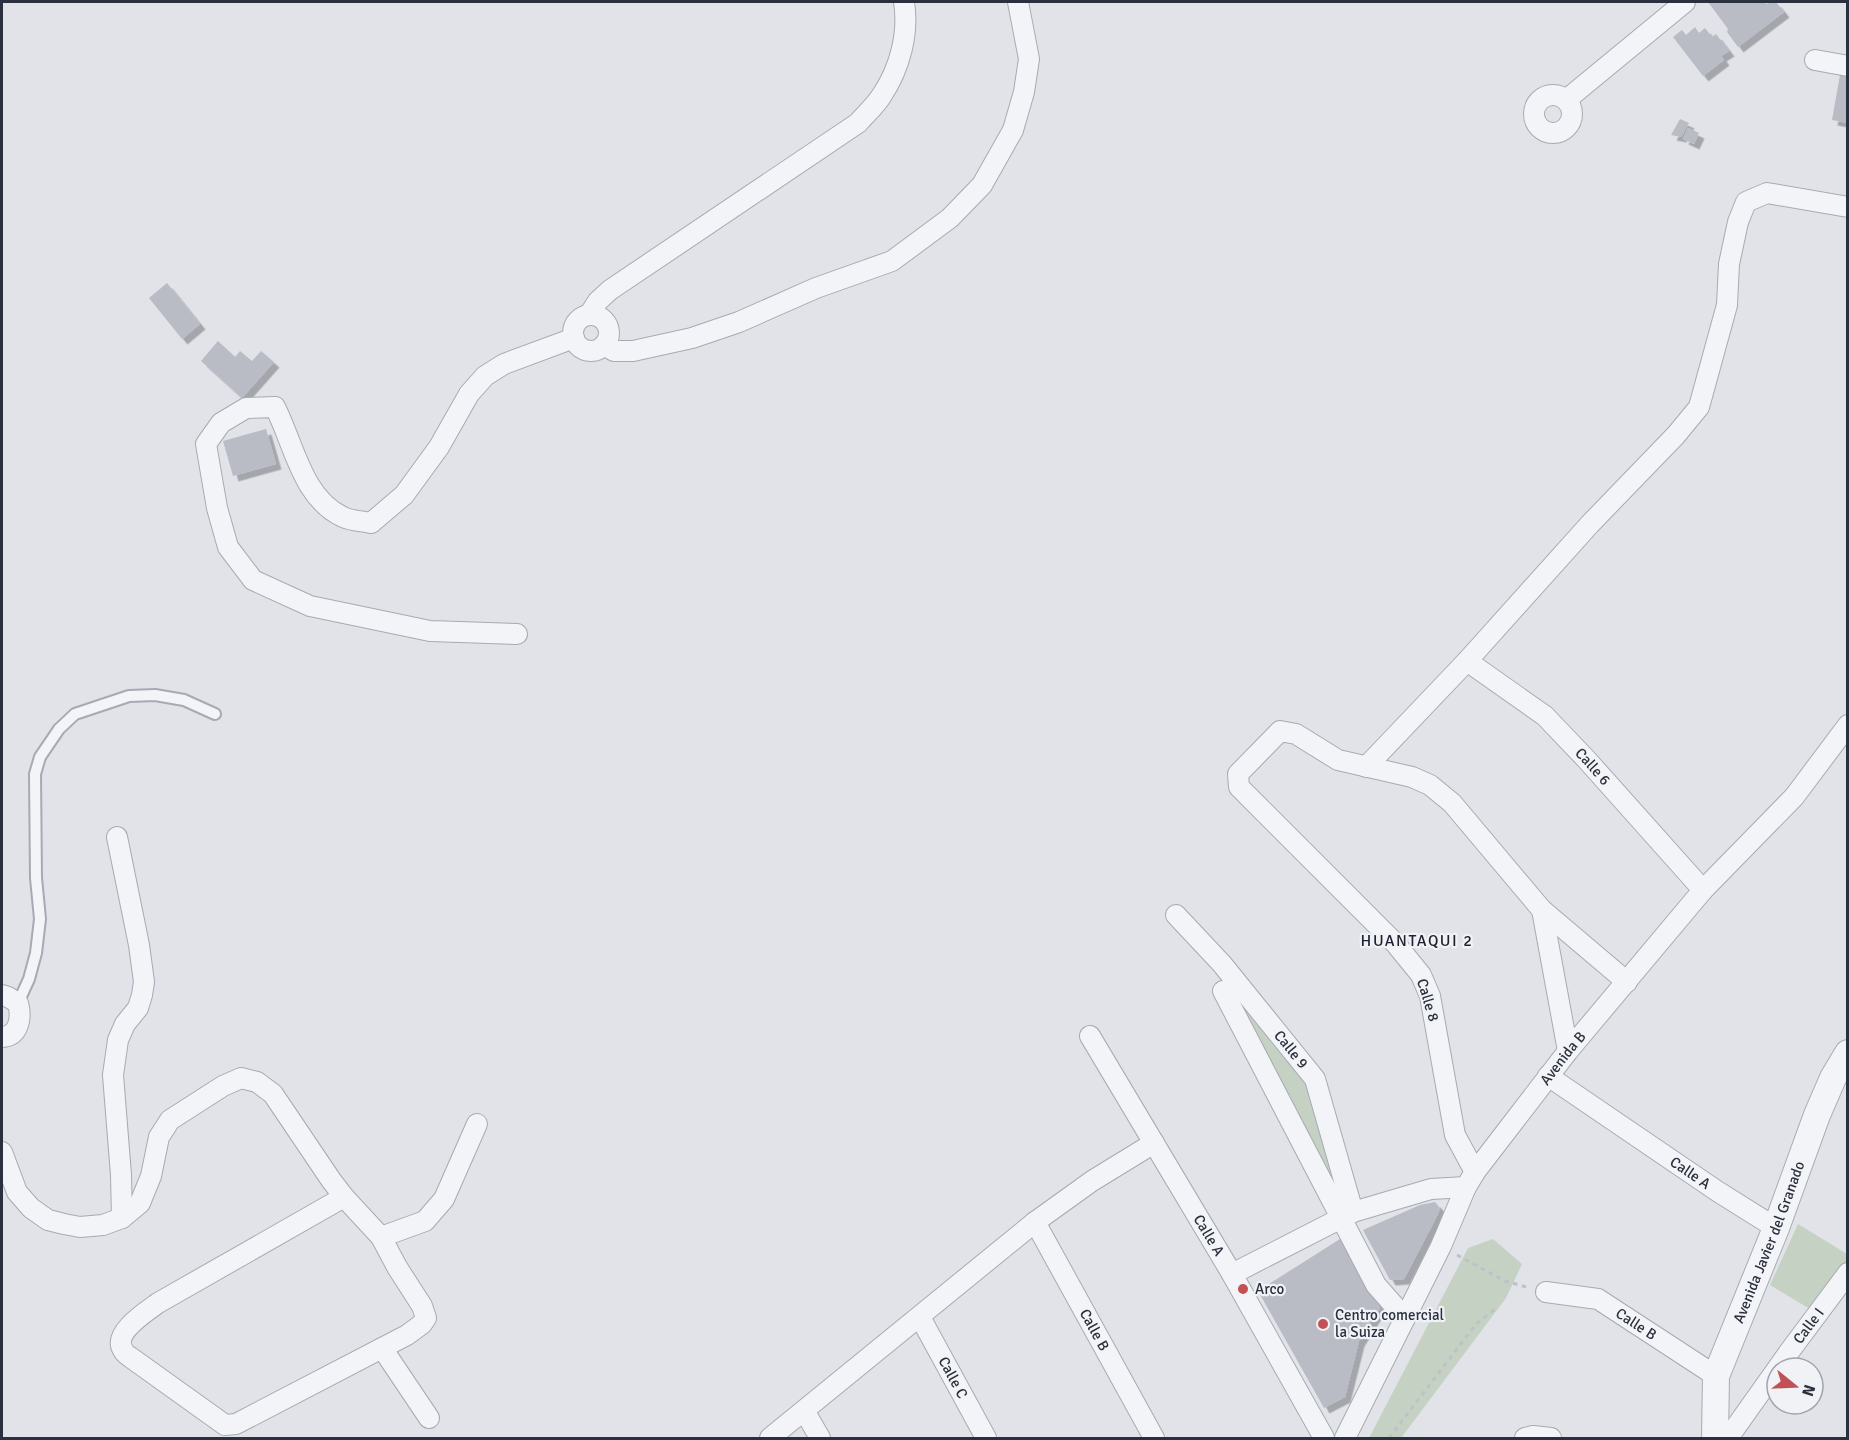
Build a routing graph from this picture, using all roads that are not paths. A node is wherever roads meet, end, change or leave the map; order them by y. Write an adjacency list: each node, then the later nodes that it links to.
1 (903, 2): 8 (street)
2 (1018, 2): 10 (street)
3 (1685, 2): 6 (street)
4 (1815, 60): 5 (street)
5 (1848, 66)
6 (1566, 100)
7 (1848, 207): 12 (street)
8 (589, 315): 9 (street); 10 (street)
9 (574, 338): 10 (street); 11 (street)
10 (604, 345)
11 (517, 634)
12 (1467, 661): 15 (street); 17 (street, Calle 6)
13 (215, 714): 22 (lane)
14 (1848, 725): 17 (street, Avenida B)
15 (1366, 767): 18 (street); 31 (street, Calle 8)
16 (117, 837): 34 (street)
17 (1703, 890): 20 (street, Avenida B)
18 (1542, 910): 20 (street); 25 (street)
19 (1176, 915): 33 (street, Calle 9)
20 (1627, 982): 25 (street, Avenida B)
21 (1223, 991): 33 (street)
22 (10, 999): 24 (street)
23 (1090, 1036): 29 (street, Calle A)
24 (2, 1037)
25 (1568, 1051): 27 (street, Avenida B)
26 (1848, 1053): 36 (street, Avenida Javier del Granado)
27 (1548, 1077): 31 (street, Avenida B); 36 (street, Calle A)
28 (477, 1124): 37 (street)
29 (1154, 1143): 35 (street); 39 (street, Calle A)
30 (2, 1152): 34 (street)
31 (1470, 1179): 33 (street); 42 (street, Avenida B)
32 (344, 1197): 34 (street); 37 (street); 43 (street)
33 (1347, 1215): 39 (street); 42 (street)
34 (122, 1218)
35 (1035, 1222): 41 (street); 50 (street, Calle B)
36 (1776, 1228): 44 (street, Avenida Javier del Granado)
37 (381, 1237): 43 (street)
38 (1848, 1273): 56 (street, Calle I)
39 (1232, 1274): 51 (street, Calle A)
40 (1546, 1292): 44 (street, Calle B)
41 (920, 1317): 45 (street); 49 (street, Calle C)
42 (1405, 1318): 52 (street, Avenida B)
43 (382, 1348): 46 (street)
44 (1716, 1376): 55 (street, Avenida Javier del Granado)
45 (805, 1412): 47 (street); 48 (street)
46 (429, 1418)
47 (770, 1438)
48 (820, 1438)
49 (986, 1438)
50 (1154, 1438)
51 (1324, 1438)
52 (1345, 1438)
53 (1525, 1438): 54 (street)
54 (1551, 1438)
55 (1715, 1438)
56 (1728, 1438)

